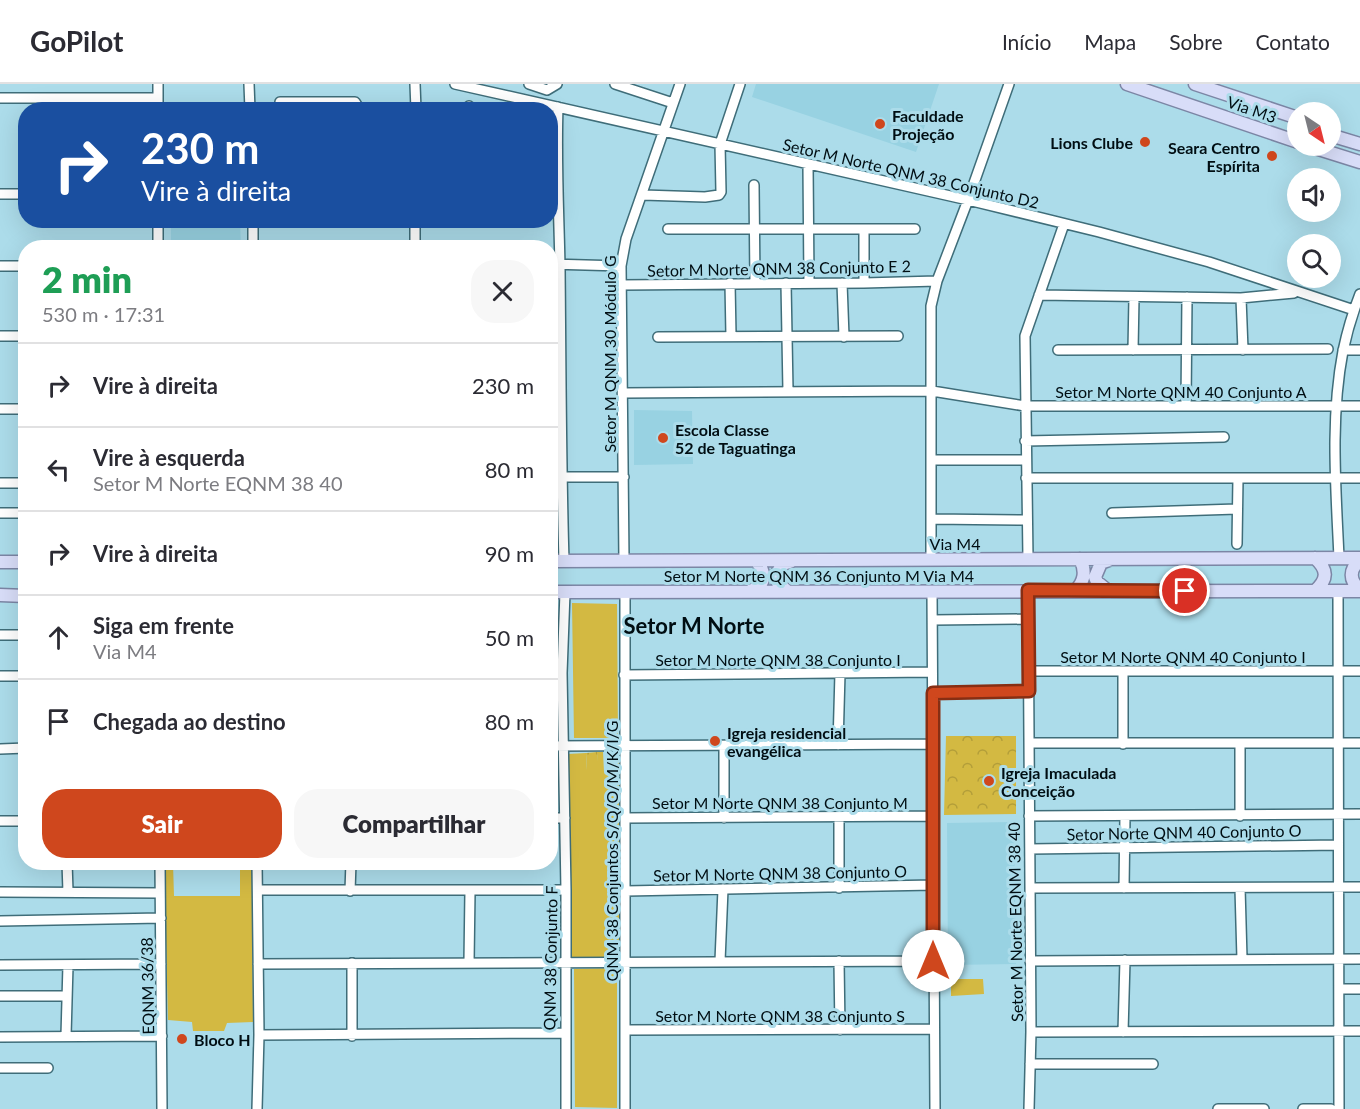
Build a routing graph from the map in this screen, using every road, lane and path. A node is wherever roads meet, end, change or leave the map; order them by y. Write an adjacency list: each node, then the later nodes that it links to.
1 (158, 84): 15 (street)
2 (249, 84): 17 (street)
3 (416, 84): 20 (street)
4 (456, 84): 21 (street, Setor M Norte QNM 38 Conjunto D2)
5 (529, 84): 13 (street)
6 (557, 84): 13 (street)
7 (615, 84): 22 (street)
8 (680, 84): 22 (street, Setor M QNM 30 Módulo G)
9 (740, 84): 30 (street)
10 (1009, 84): 39 (street)
11 (1128, 84): 12 (main road); 27 (main road, Via M3)
12 (1197, 85): 24 (main road)
13 (548, 87)
14 (0, 98): 15 (street)
15 (158, 98): 16 (street)
16 (158, 102)
17 (250, 102)
18 (280, 102): 19 (street)
19 (355, 102)
20 (416, 102)
21 (536, 102)
22 (673, 103): 25 (street, Setor M QNM 30 Módulo G)
23 (558, 107): 25 (street, Setor M Norte QNM 38 Conjunto D2)
24 (1287, 114)
25 (663, 131): 30 (street, Setor M Norte QNM 38 Conjunto D2); 38 (street, Setor M QNM 30 Módulo G)
26 (1341, 133): 29 (main road)
27 (1287, 138)
28 (1341, 138): 31 (main road)
29 (1360, 139)
30 (720, 144): 34 (street, Setor M Norte QNM 38 Conjunto D2); 38 (street)
31 (1360, 144)
32 (1341, 155): 33 (main road)
33 (1360, 162)
34 (808, 165): 39 (street, Setor M Norte QNM 38 Conjunto D2); 42 (street)
35 (754, 185): 41 (street)
36 (0, 194): 37 (street)
37 (18, 194)
38 (643, 195): 49 (street, Setor M QNM 30 Módulo G)
39 (968, 200): 40 (street, Setor M Norte QNM 38 Conjunto D2); 50 (street)
40 (1064, 224): 58 (street, Setor M Norte QNM 38 Conjunto D2); 60 (street)
41 (754, 229): 42 (street); 45 (street); 51 (street)
42 (808, 229): 43 (street); 53 (street)
43 (864, 229): 44 (street); 55 (street)
44 (915, 229)
45 (668, 230)
46 (558, 264): 49 (street)
47 (0, 266): 48 (street)
48 (18, 266)
49 (621, 266): 57 (street, Setor M QNM 30 Módulo G)
50 (937, 281): 55 (street, Setor M Norte QNM 38 Conjunto E 2); 81 (street)
51 (755, 283): 52 (street, Setor M Norte QNM 38 Conjunto E 2); 56 (street, Setor M Norte QNM 38 Conjunto E 2)
52 (786, 283): 53 (street, Setor M Norte QNM 38 Conjunto E 2); 68 (street)
53 (809, 283): 54 (street, Setor M Norte QNM 38 Conjunto E 2)
54 (842, 283): 55 (street, Setor M Norte QNM 38 Conjunto E 2); 71 (street)
55 (864, 283)
56 (730, 284): 57 (street, Setor M Norte QNM 38 Conjunto E 2); 67 (street)
57 (622, 285): 82 (street, Setor M QNM 30 Módulo G)
58 (1299, 292): 63 (street); 64 (street, Setor M Norte QNM 38 Conjunto D2)
59 (1360, 294): 64 (street)
60 (1039, 295): 61 (street); 85 (street)
61 (1134, 297): 62 (street); 77 (street)
62 (1187, 297): 63 (street); 78 (street)
63 (1241, 298): 74 (street)
64 (1354, 310): 75 (street)
65 (0, 336): 66 (street)
66 (18, 336)
67 (730, 336): 68 (street); 70 (street)
68 (788, 336): 71 (street); 80 (street)
69 (898, 336): 71 (street)
70 (657, 337)
71 (844, 337)
72 (1328, 349): 74 (street)
73 (1058, 350): 77 (street)
74 (1243, 350): 78 (street)
75 (1343, 350): 76 (street); 86 (street)
76 (1360, 350)
77 (1133, 351): 78 (street)
78 (1186, 351): 83 (street)
79 (558, 361): 90 (street)
80 (788, 391): 81 (street, Setor M Norte QNM 40 Conjunto A); 82 (street, Setor M Norte QNM 40 Conjunto A)
81 (933, 391): 85 (street, Setor M Norte QNM 40 Conjunto A); 94 (street)
82 (624, 393): 96 (street, Setor M QNM 30 Módulo G)
83 (1186, 405): 85 (street, Setor M Norte QNM 40 Conjunto A); 86 (street, Setor M Norte QNM 40 Conjunto A)
84 (1360, 405): 86 (street, Setor M Norte QNM 40 Conjunto A)
85 (1025, 406): 93 (street)
86 (1336, 406): 99 (street)
87 (0, 409): 88 (street)
88 (18, 409)
89 (558, 409): 90 (street)
90 (562, 409): 92 (street)
91 (1224, 437): 93 (street)
92 (561, 438): 101 (street)
93 (1025, 441): 95 (street)
94 (932, 460): 95 (street); 109 (street)
95 (1025, 460): 98 (street)
96 (624, 477): 101 (street); 121 (street, Setor M QNM 30 Módulo G)
97 (1238, 477): 98 (street); 99 (street); 105 (street)
98 (1026, 478): 110 (street)
99 (1335, 478): 100 (street); 113 (street)
100 (1360, 478)
101 (561, 479): 102 (street); 120 (street)
102 (558, 480)
103 (0, 483): 104 (street)
104 (18, 483)
105 (1237, 509): 108 (street); 111 (street)
106 (0, 513): 107 (street)
107 (18, 513)
108 (1112, 513)
109 (932, 519): 110 (street); 117 (street)
110 (1026, 520): 114 (street)
111 (1237, 544)
112 (1315, 558): 113 (main road, Via M4); 118 (main road, Via M4); 133 (main road)
113 (1339, 558): 116 (main road, Via M4)
114 (1028, 559): 115 (main road, Via M4); 117 (main road, Via M4)
115 (1080, 559): 118 (main road, Via M4); 127 (main road)
116 (1360, 559): 129 (main road)
117 (932, 560): 123 (main road, Via M4)
118 (1109, 560): 128 (main road)
119 (558, 561): 120 (main road, Via M4)
120 (564, 561): 121 (main road, Via M4)
121 (624, 561): 122 (main road, Via M4)
122 (756, 561): 123 (main road, Via M4); 130 (main road)
123 (793, 561): 131 (main road)
124 (0, 562): 125 (main road)
125 (18, 562)
126 (1028, 590): 127 (main road, Setor M Norte QNM 36 Conjunto M Via M4); 132 (main road, Setor M Norte QNM 36 Conjunto M Via M4); 140 (street, Setor M Norte EQNM 38 40)
127 (1081, 590): 128 (main road)
128 (1107, 590): 133 (main road)
129 (1360, 590): 134 (main road)
130 (749, 591): 131 (main road, Setor M Norte QNM 36 Conjunto M Via M4); 137 (main road, Setor M Norte QNM 36 Conjunto M Via M4)
131 (787, 591): 132 (main road, Setor M Norte QNM 36 Conjunto M Via M4)
132 (932, 591): 141 (street)
133 (1315, 591): 134 (main road)
134 (1338, 591): 146 (street)
135 (558, 592): 136 (main road, Setor M Norte QNM 36 Conjunto M Via M4)
136 (565, 592): 137 (main road, Setor M Norte QNM 36 Conjunto M Via M4); 150 (street, QNM 38 Conjunto F)
137 (625, 592): 152 (street, QNM 38 Conjuntos S/Q/O/M/K/I/G)
138 (0, 596): 139 (main road)
139 (18, 596)
140 (1028, 619): 141 (street); 145 (street, Setor M Norte EQNM 38 40)
141 (933, 620): 148 (street)
142 (0, 635): 143 (street)
143 (18, 635)
144 (1123, 670): 145 (street, Setor M Norte QNM 40 Conjunto I); 146 (street, Setor M Norte QNM 40 Conjunto I); 162 (street)
145 (1029, 671): 155 (street, Setor M Norte EQNM 38 40)
146 (1338, 671): 147 (street, Setor M Norte QNM 40 Conjunto I); 159 (street)
147 (1360, 671)
148 (932, 672): 151 (street, Setor M Norte QNM 38 Conjunto I); 156 (street)
149 (558, 673): 150 (street)
150 (562, 673): 165 (street, QNM 38 Conjunto F)
151 (840, 673): 152 (street, Setor M Norte QNM 38 Conjunto I); 163 (street)
152 (624, 675): 167 (street, QNM 38 Conjuntos S/Q/O/M/K/I/G)
153 (0, 676): 154 (street)
154 (18, 676)
155 (1029, 691): 156 (street); 157 (street, Setor M Norte EQNM 38 40)
156 (933, 693): 161 (street)
157 (1030, 743): 162 (street); 173 (street, Setor M Norte EQNM 38 40)
158 (1240, 743): 159 (street); 162 (street); 175 (street)
159 (1339, 743): 160 (street); 170 (street)
160 (1360, 743)
161 (933, 744): 163 (street); 172 (street)
162 (1123, 744)
163 (838, 745): 166 (street)
164 (558, 746): 165 (street)
165 (565, 746): 167 (street); 178 (street, QNM 38 Conjunto F)
166 (724, 746): 167 (street); 180 (street)
167 (626, 747): 179 (street, QNM 38 Conjuntos S/Q/O/M/K/I/G)
168 (18, 748): 169 (street)
169 (0, 749)
170 (1338, 814): 171 (street); 175 (street); 183 (street)
171 (1360, 814)
172 (934, 816): 176 (street, Setor M Norte QNM 38 Conjunto M); 190 (street)
173 (1029, 816): 174 (street); 184 (street, Setor M Norte EQNM 38 40)
174 (1125, 816): 175 (street); 185 (street)
175 (1240, 816)
176 (839, 817): 180 (street, Setor M Norte QNM 38 Conjunto M); 193 (street)
177 (558, 818): 178 (street)
178 (565, 818): 199 (street, QNM 38 Conjunto F)
179 (626, 818): 180 (street, Setor M Norte QNM 38 Conjunto M); 202 (street, QNM 38 Conjuntos S/Q/O/M/K/I/G)
180 (724, 818)
181 (0, 821): 182 (street)
182 (18, 821)
183 (1338, 845): 185 (street, Setor Norte QNM 40 Conjunto O); 191 (street)
184 (1030, 849): 185 (street, Setor Norte QNM 40 Conjunto O); 194 (street, Setor M Norte EQNM 38 40)
185 (1125, 849): 195 (street)
186 (67, 870): 204 (street)
187 (160, 870): 205 (street, EQNM 36/38)
188 (257, 870): 198 (street)
189 (351, 870): 200 (street)
190 (934, 885): 193 (street, Setor M Norte QNM 38 Conjunto O); 215 (street)
191 (1338, 887): 192 (street); 196 (street); 209 (street)
192 (1360, 887)
193 (840, 888): 197 (street, Setor M Norte QNM 38 Conjunto O)
194 (1030, 888): 195 (street); 216 (street, Setor M Norte EQNM 38 40)
195 (1124, 888): 196 (street)
196 (1240, 888): 208 (street)
197 (723, 889): 202 (street, Setor M Norte QNM 38 Conjunto O); 213 (street)
198 (258, 890): 200 (street); 222 (street)
199 (566, 890): 201 (street); 212 (street, QNM 38 Conjunto F)
200 (350, 891): 201 (street)
201 (470, 891): 217 (street)
202 (626, 891): 218 (street, QNM 38 Conjuntos S/Q/O/M/K/I/G)
203 (0, 892): 204 (street)
204 (68, 892): 205 (street)
205 (160, 893): 206 (street, EQNM 36/38)
206 (161, 918): 207 (street); 221 (street, EQNM 36/38)
207 (0, 921)
208 (1242, 959): 209 (street); 211 (street)
209 (1339, 959): 210 (street); 224 (street)
210 (1360, 959)
211 (1125, 960): 216 (street); 234 (street)
212 (566, 961): 217 (street); 218 (street); 235 (street, QNM 38 Conjunto F)
213 (720, 961): 214 (street); 218 (street)
214 (839, 961): 215 (street); 230 (street)
215 (933, 961): 228 (street)
216 (1030, 961): 233 (street, Setor M Norte EQNM 38 40)
217 (469, 962): 219 (street)
218 (627, 962): 229 (street, QNM 38 Conjuntos S/Q/O/M/K/I/G)
219 (352, 963): 222 (street); 239 (street)
220 (68, 964): 221 (street); 223 (street); 227 (street)
221 (161, 964): 238 (street, EQNM 36/38)
222 (258, 964): 236 (street)
223 (0, 965)
224 (1340, 989): 225 (street); 231 (street)
225 (1360, 989)
226 (0, 996): 227 (street)
227 (67, 996): 237 (street)
228 (934, 1029): 230 (street, Setor M Norte QNM 38 Conjunto S); 249 (street)
229 (627, 1030): 230 (street, Setor M Norte QNM 38 Conjunto S); 248 (street, QNM 38 Conjuntos S/Q/O/M/K/I/G)
230 (840, 1030)
231 (1340, 1031): 232 (street); 234 (street); 255 (street)
232 (1360, 1031)
233 (1031, 1032): 234 (street); 241 (street, Setor M Norte EQNM 38 40)
234 (1123, 1032)
235 (564, 1033): 239 (street); 247 (street, QNM 38 Conjunto F)
236 (259, 1035): 239 (street); 246 (street)
237 (66, 1036): 238 (street); 240 (street)
238 (162, 1036): 245 (street, EQNM 36/38)
239 (352, 1036)
240 (0, 1037)
241 (1030, 1064): 242 (street); 250 (street, Setor M Norte EQNM 38 40)
242 (1153, 1064)
243 (0, 1068): 244 (street)
244 (48, 1068)
245 (162, 1109)
246 (257, 1109)
247 (566, 1109)
248 (625, 1109)
249 (935, 1109)
250 (1029, 1109)
251 (1218, 1109): 252 (street)
252 (1264, 1109)
253 (1303, 1109): 254 (street)
254 (1331, 1109)
255 (1339, 1109)

